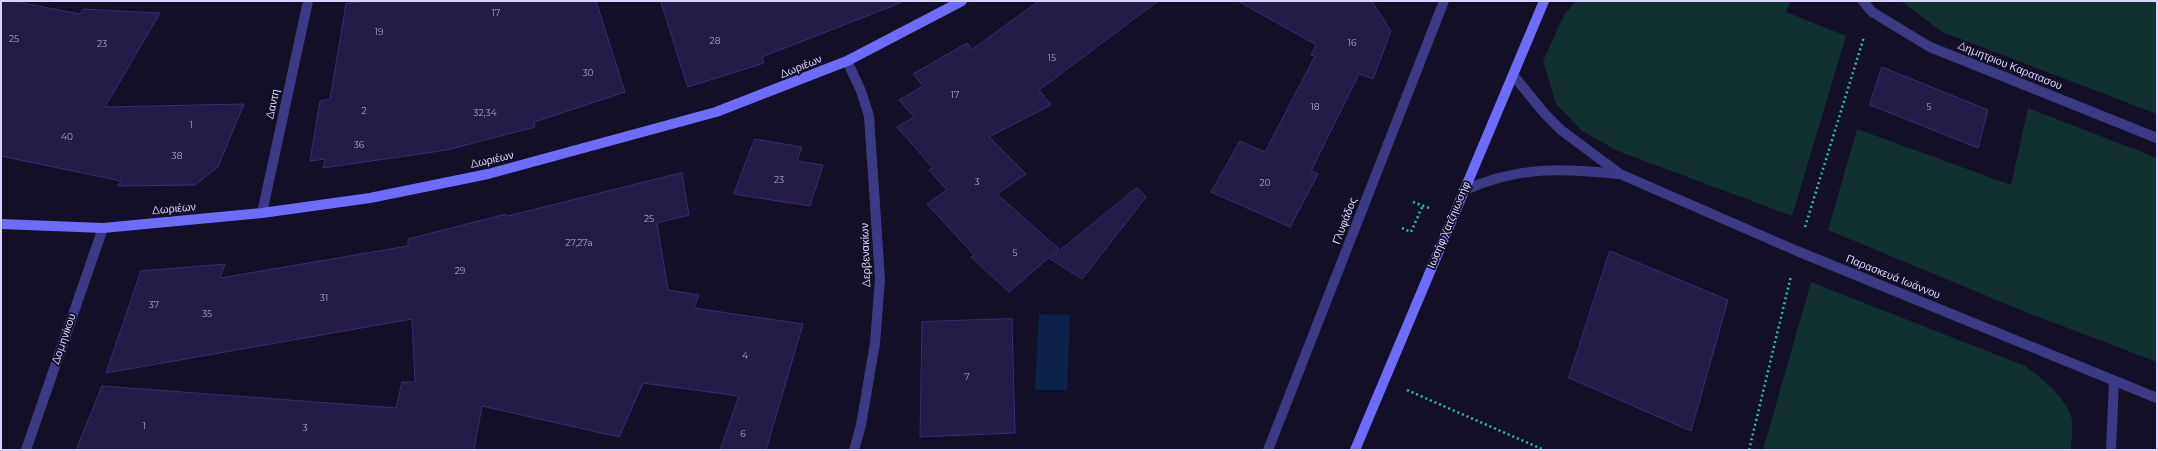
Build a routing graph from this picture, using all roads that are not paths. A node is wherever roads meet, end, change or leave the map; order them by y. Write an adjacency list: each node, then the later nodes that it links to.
1 (308, 1): 11 (street, Δαντη)
2 (962, 1): 6 (street, Δωριέων)
3 (1444, 1): 18 (street, Γλυφάδος)
4 (1544, 1): 7 (street, Ιωσήφ Χατζηιωσήφ)
5 (1863, 1): 8 (street, Δημητριου Καρατασου)
6 (847, 61): 11 (street, Δωριέων); 17 (street, Δερβενακίων)
7 (1513, 75): 9 (street, Παρασκευά Ιωάννου); 10 (street, Ιωσήφ Χατζηιωσήφ)
8 (2157, 138)
9 (1620, 174): 10 (street, Παρασκευά Ιωάννου); 14 (street, Παρασκευά Ιωάννου)
10 (1463, 191): 19 (street, Ιωσήφ Χατζηιωσήφ)
11 (262, 213): 13 (street, Δωριέων)
12 (1, 224): 13 (street, Δωριέων)
13 (102, 228): 16 (street, Δομηνίκου)
14 (2114, 381): 15 (street, Παρασκευά Ιωάννου); 20 (street)
15 (2157, 398)
16 (26, 450)
17 (854, 450)
18 (1268, 450)
19 (1355, 450)
20 (2111, 450)

